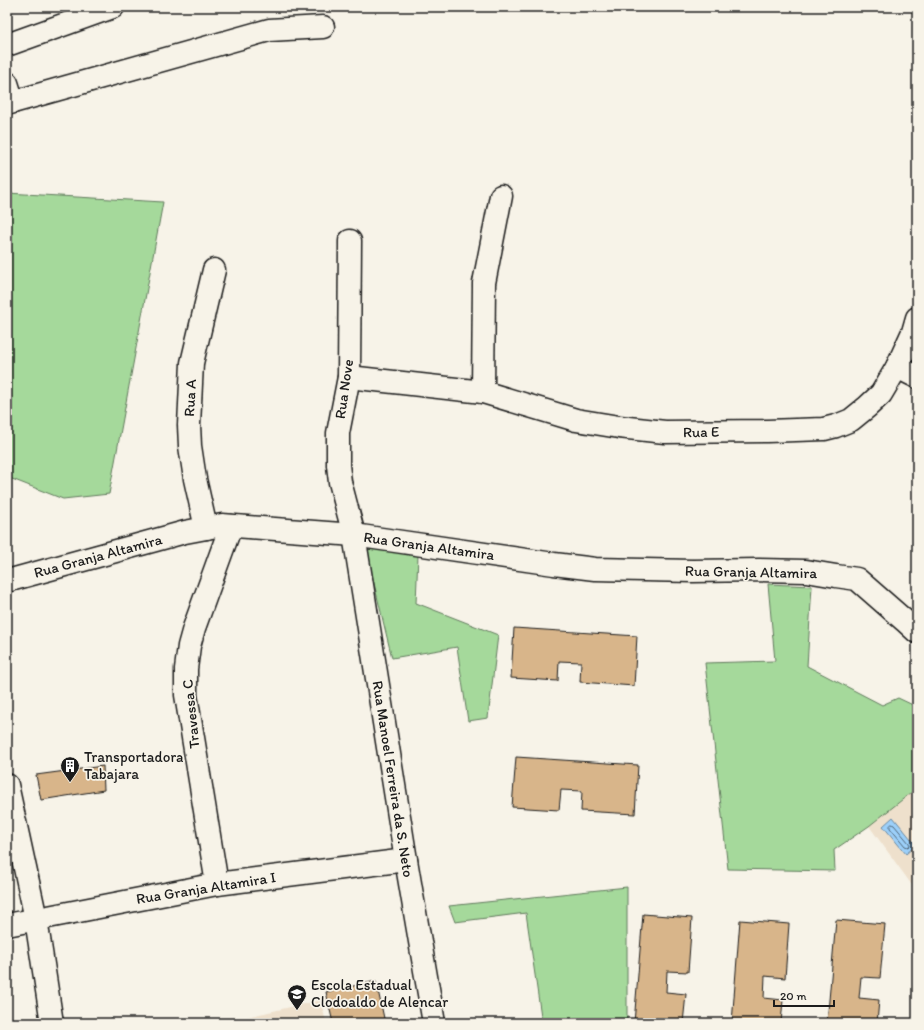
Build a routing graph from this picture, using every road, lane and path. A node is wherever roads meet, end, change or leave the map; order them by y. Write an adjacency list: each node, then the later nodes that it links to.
1 (113, 7): 3 (street)
2 (323, 27): 4 (street)
3 (7, 45)
4 (9, 96)
5 (501, 196): 12 (street)
6 (350, 241): 10 (street, Rua Nove)
7 (214, 270): 14 (street, Rua A)
8 (917, 318): 9 (street, Rua E)
9 (898, 368): 11 (street); 12 (street, Rua E)
10 (349, 377): 12 (street, Rua E); 15 (street, Rua Nove)
11 (917, 377)
12 (483, 392)
13 (231, 526): 14 (street, Rua Granja Altamira); 15 (street, Rua Granja Altamira); 20 (street, Travessa C)
14 (206, 528): 16 (street, Rua Granja Altamira)
15 (354, 535): 17 (street, Rua Granja Altamira); 19 (street, Rua Manoel Ferreira da S. Neto)
16 (7, 581)
17 (917, 632)
18 (7, 784): 21 (street)
19 (406, 860): 20 (street, Rua Granja Altamira I); 24 (street, Rua Manoel Ferreira da S. Neto)
20 (217, 884): 21 (street, Rua Granja Altamira I)
21 (36, 919): 22 (street, Rua Granja Altamira I); 23 (street)
22 (7, 925)
23 (52, 1023)
24 (434, 1023)

